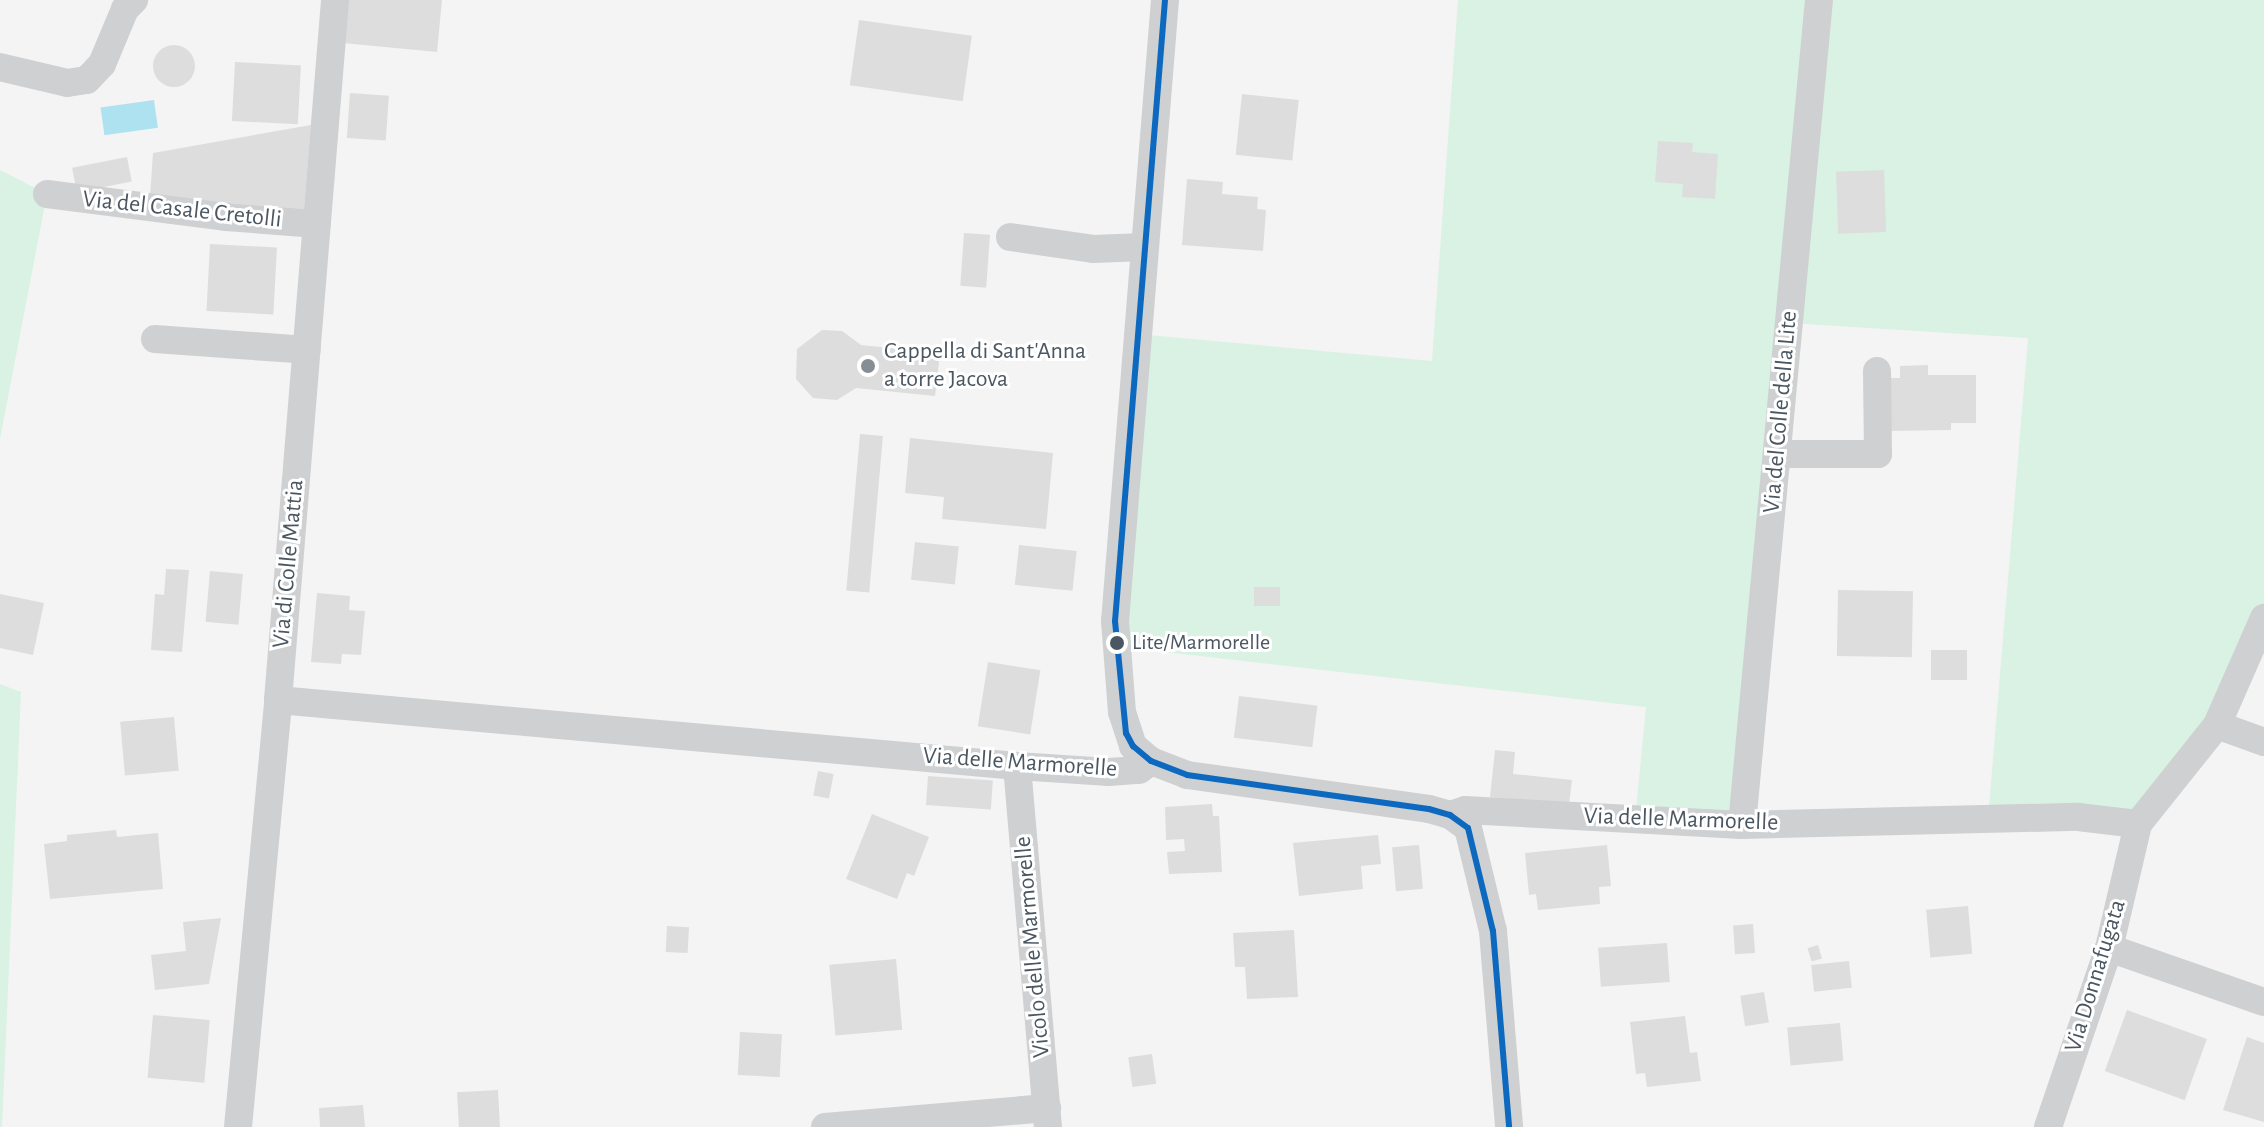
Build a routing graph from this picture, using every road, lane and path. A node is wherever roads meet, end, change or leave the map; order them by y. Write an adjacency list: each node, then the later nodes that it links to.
1 (134, 0): 5 (street)
2 (329, 0): 7 (street, Via di Colle Mattia)
3 (1165, 0): 9 (street)
4 (1819, 0): 13 (street, Via del Colle della Lite)
5 (0, 67)
6 (47, 194): 7 (street, Via del Casale Cretolli)
7 (317, 224): 11 (street, Via di Colle Mattia)
8 (1010, 237): 9 (street)
9 (1144, 247): 18 (street)
10 (155, 339): 11 (street)
11 (307, 350): 15 (street, Via di Colle Mattia)
12 (1877, 371): 13 (street)
13 (1777, 454): 22 (street, Via del Colle della Lite)
14 (2264, 618): 16 (street)
15 (278, 700): 19 (street, Via delle Marmorelle); 26 (street, Via di Colle Mattia)
16 (2217, 725): 17 (street); 21 (street)
17 (2264, 742)
18 (1151, 761): 19 (street, Via delle Marmorelle); 20 (street, Via delle Marmorelle)
19 (1017, 766): 25 (street, Vicolo delle Marmorelle)
20 (1450, 815): 22 (street, Via delle Marmorelle); 28 (street)
21 (2138, 824): 22 (street, Via delle Marmorelle); 23 (street, Via Donnafugata)
22 (1742, 825)
23 (2109, 948): 24 (street); 29 (street, Via Donnafugata)
24 (2264, 1002)
25 (1048, 1118): 27 (street)
26 (238, 1127)
27 (825, 1127)
28 (1509, 1127)
29 (2048, 1127)

